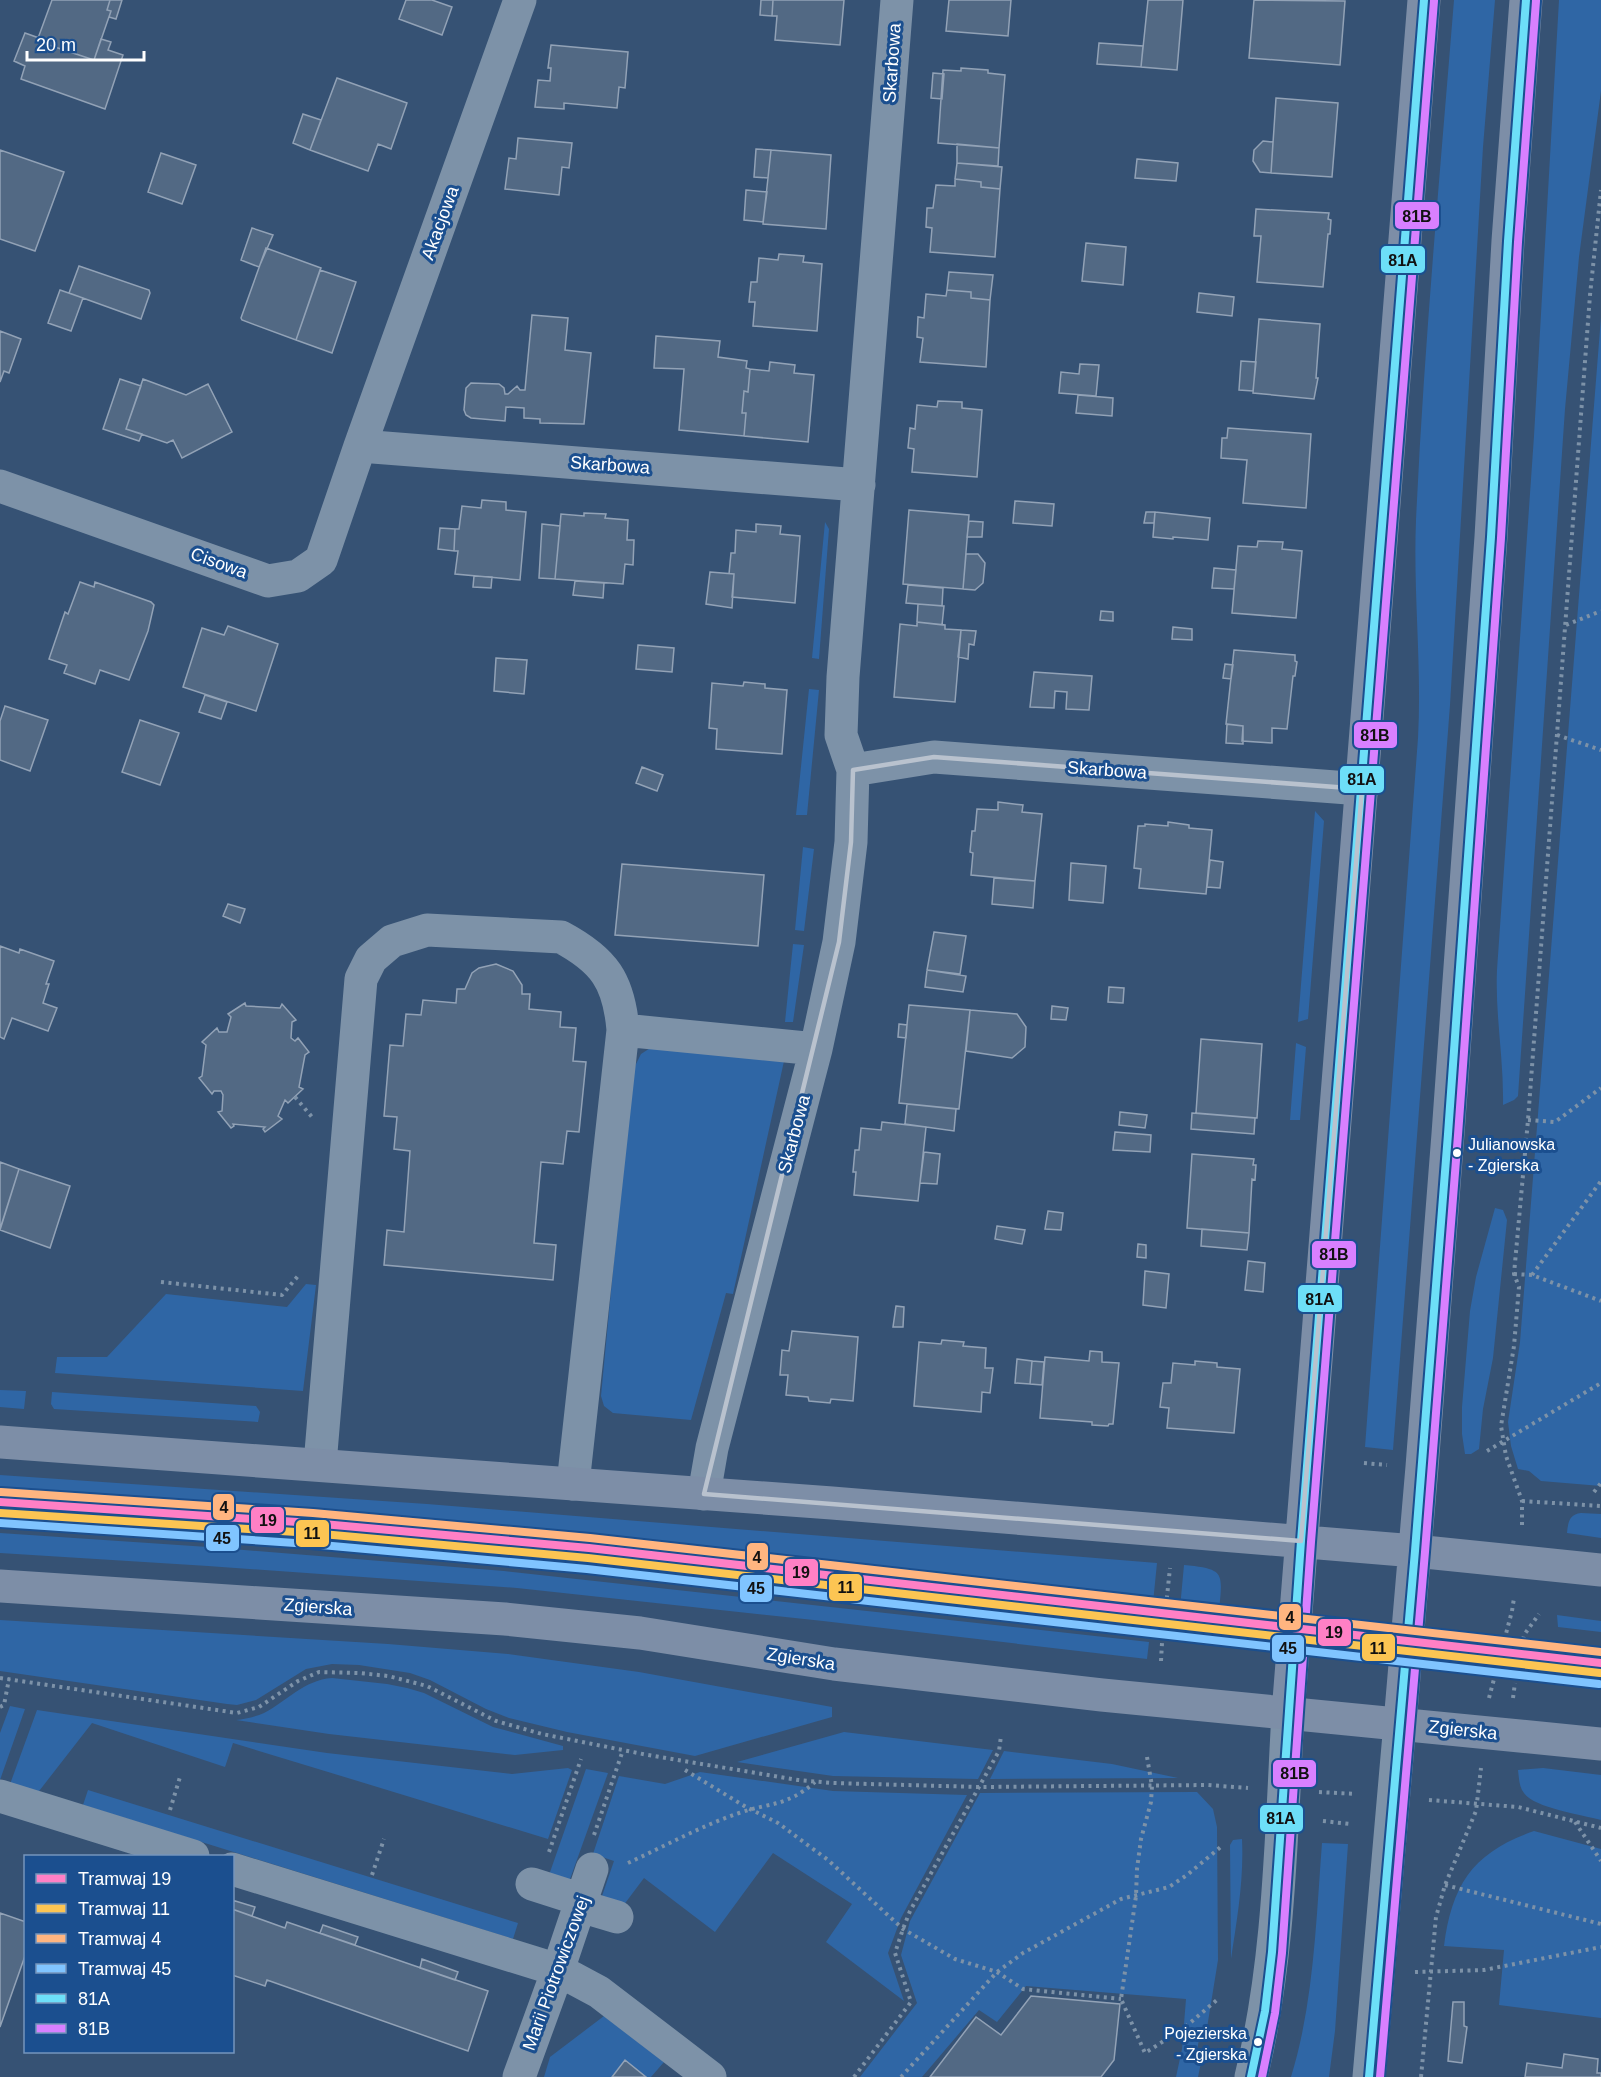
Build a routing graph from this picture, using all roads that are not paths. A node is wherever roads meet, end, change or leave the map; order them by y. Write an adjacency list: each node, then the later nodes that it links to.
1 (520, 0): 5 (street, Akacjowa)
2 (897, 0): 6 (street, Skarbowa)
3 (1424, 0): 9 (main road)
4 (1526, 0): 17 (main road)
5 (360, 446): 6 (street, Skarbowa); 7 (street, Cisowa)
6 (859, 485): 8 (street, Skarbowa)
7 (0, 486)
8 (853, 770): 9 (street, Skarbowa); 11 (street, Skarbowa)
9 (1362, 789): 16 (main road)
10 (623, 1030): 11 (street); 13 (street); 14 (street)
11 (816, 1049): 15 (street, Skarbowa)
12 (0, 1442): 13 (main road)
13 (320, 1464): 14 (main road)
14 (573, 1484): 15 (main road)
15 (704, 1494): 16 (main road)
16 (1301, 1541): 17 (main road); 20 (main road)
17 (1415, 1551): 18 (main road); 21 (main road)
18 (1601, 1570)
19 (0, 1586): 20 (main road, Zgierska)
20 (1288, 1713): 21 (main road, Zgierska); 32 (street)
21 (1400, 1724): 22 (main road, Zgierska); 33 (street)
22 (1601, 1744)
23 (0, 1796): 24 (street)
24 (188, 1855)
25 (234, 1870): 29 (street)
26 (532, 1884): 27 (street)
27 (585, 1890): 28 (street); 29 (street, Marii Piotrowiczowej)
28 (617, 1917)
29 (558, 1970): 30 (street, Marii Piotrowiczowej); 31 (street)
30 (519, 2077)
31 (710, 2077)
32 (1251, 2077)
33 (1369, 2077)

